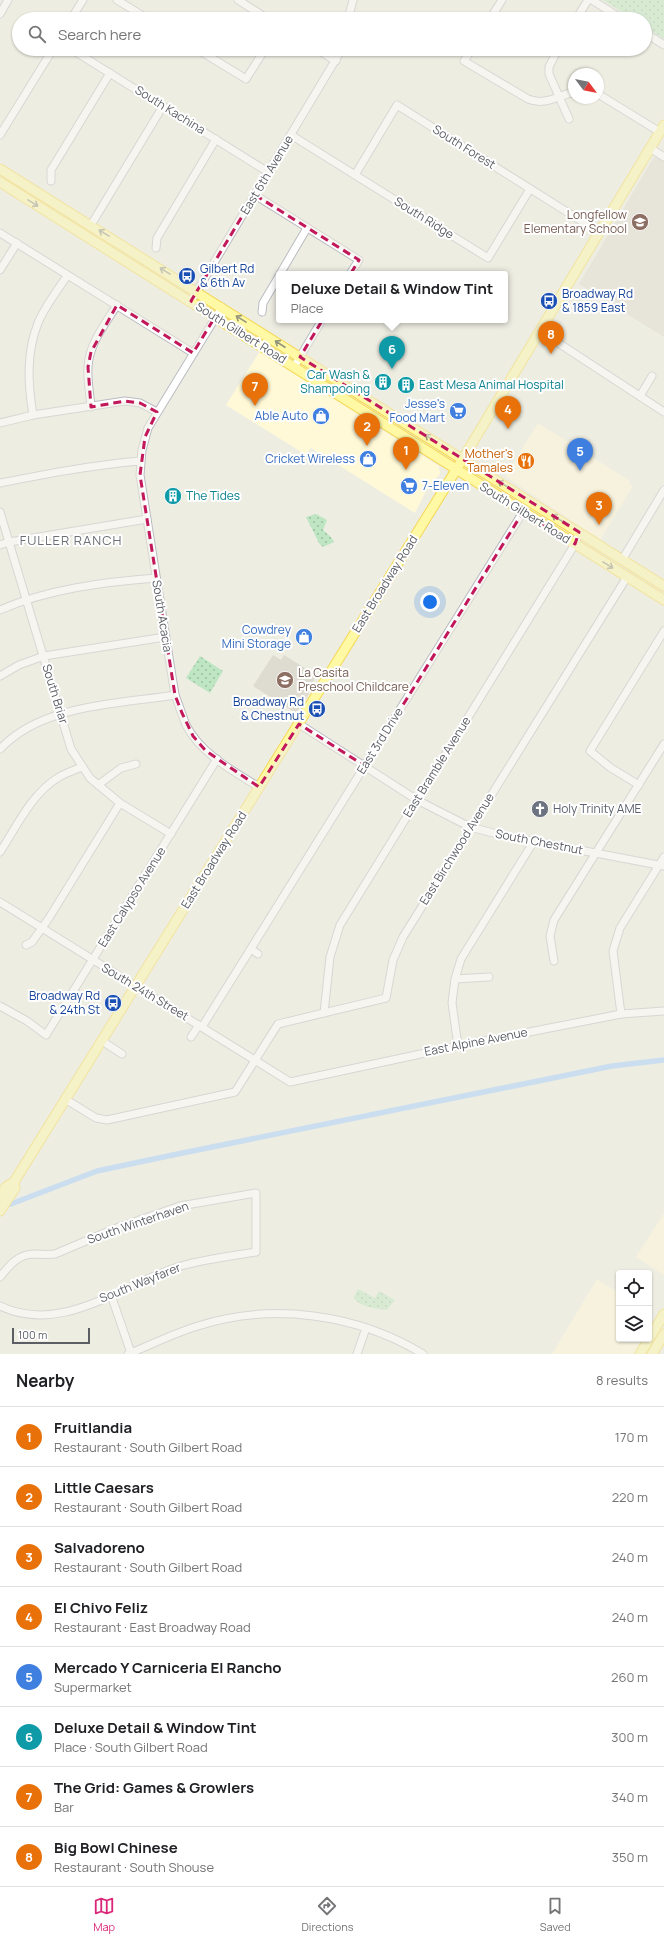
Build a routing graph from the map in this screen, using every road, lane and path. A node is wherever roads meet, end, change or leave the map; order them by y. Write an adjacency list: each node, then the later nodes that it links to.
1 (8, 0): 16 (street)
2 (83, 0): 9 (street)
3 (117, 0): 10 (street)
4 (238, 0): 11 (street)
5 (353, 0): 12 (street)
6 (502, 0): 13 (street)
7 (588, 0): 14 (street)
8 (592, 0): 15 (street)
9 (75, 12)
10 (137, 12)
11 (257, 12)
12 (350, 12)
13 (494, 12)
14 (580, 12)
15 (611, 12)
16 (0, 14)
17 (652, 37): 18 (street)
18 (664, 45)
19 (49, 56): 35 (street)
20 (83, 56): 28 (street, South Kachina)
21 (208, 56): 22 (street)
22 (261, 56)
23 (328, 56): 27 (street)
24 (338, 56): 27 (street, East 6th Avenue)
25 (467, 56): 31 (street)
26 (554, 56): 31 (street)
27 (336, 61): 36 (street, East 6th Avenue)
28 (110, 73): 32 (street, South Kachina); 43 (street)
29 (568, 95): 31 (street)
30 (604, 97): 34 (street)
31 (560, 98): 33 (street)
32 (163, 106): 37 (street, South Kachina); 47 (street)
33 (569, 119)
34 (662, 128): 38 (main road, East Broadway Road)
35 (0, 135)
36 (291, 135): 41 (street, East 6th Avenue); 42 (street, South Ridge)
37 (216, 139): 41 (street, South Kachina); 52 (street)
38 (650, 148): 39 (street); 49 (main road, East Broadway Road)
39 (664, 157)
40 (0, 169): 47 (main road, South Gilbert Road)
41 (268, 172): 46 (street, East 6th Avenue)
42 (355, 175): 45 (street, South Ridge); 45 (street, South Forest)
43 (51, 181)
44 (0, 182): 59 (main road, South Gilbert Road, one-way to 59)
45 (530, 189): 49 (street, South Forest)
46 (255, 196): 48 (street); 58 (street, East 6th Avenue)
47 (91, 225): 58 (main road, South Gilbert Road, one-way to 47)
48 (307, 228): 54 (street); 55 (street)
49 (600, 232): 65 (main road, East Broadway Road)
50 (0, 233): 51 (street)
51 (17, 243): 53 (street); 56 (street)
52 (156, 248)
53 (0, 270)
54 (282, 271)
55 (352, 271)
56 (68, 276): 60 (street); 78 (street)
57 (276, 282): 62 (street)
58 (197, 291): 59 (street, East 6th Avenue); 61 (main road, South Gilbert Road)
59 (191, 301): 63 (main road, South Gilbert Road)
60 (117, 305): 66 (street); 74 (street)
61 (222, 307): 63 (street, South Acacia); 67 (main road, South Gilbert Road, one-way to 61)
62 (262, 312)
63 (215, 317): 66 (street, South Acacia); 68 (main road, South Gilbert Road)
64 (320, 323): 67 (street)
65 (540, 331): 72 (street); 80 (main road, East Broadway Road)
66 (193, 353): 76 (street, South Acacia)
67 (300, 357): 68 (street); 71 (main road, South Gilbert Road)
68 (294, 367): 70 (main road, South Gilbert Road)
69 (652, 376): 72 (street)
70 (312, 378): 71 (main road); 73 (main road, South Gilbert Road)
71 (339, 382): 75 (main road, South Gilbert Road)
72 (640, 396): 77 (street)
73 (346, 400): 75 (main road); 82 (main road, South Gilbert Road)
74 (91, 407): 76 (street); 78 (street)
75 (386, 411): 80 (main road, South Gilbert Road, one-way to 75)
76 (157, 412): 81 (street, South Acacia)
77 (664, 412)
78 (33, 416): 79 (street)
79 (0, 423)
80 (463, 458): 82 (main road, East Broadway Road); 88 (main road, South Gilbert Road, one-way to 80)
81 (140, 461): 83 (street); 87 (street, South Acacia)
82 (456, 470): 86 (main road, South Gilbert Road); 105 (main road, East Broadway Road)
83 (0, 483)
84 (664, 490): 92 (street)
85 (0, 512): 89 (street, South Briar)
86 (523, 512): 90 (main road, South Gilbert Road); 110 (street, East 3rd Drive)
87 (147, 519): 89 (street); 94 (street, South Acacia)
88 (579, 532): 90 (street, East Bramble Avenue); 92 (main road, South Gilbert Road)
89 (9, 542): 91 (street); 96 (street, South Briar)
90 (575, 544): 93 (main road, South Gilbert Road, one-way to 93); 115 (street, East Bramble Avenue)
91 (0, 545)
92 (622, 560): 95 (main road, South Gilbert Road)
93 (627, 577): 97 (main road, South Gilbert Road); 117 (street, East Birchwood Avenue)
94 (156, 578): 96 (street); 100 (street, South Acacia)
95 (664, 586)
96 (25, 599): 98 (street); 101 (street, South Briar)
97 (664, 600)
98 (0, 610)
99 (664, 631): 113 (street)
100 (165, 637): 101 (street); 103 (street, South Acacia)
101 (44, 656): 102 (street); 104 (street, South Briar)
102 (0, 676)
103 (175, 695): 104 (street); 108 (street, South Acacia)
104 (61, 713): 107 (street); 111 (street, South Briar)
105 (299, 724): 110 (street, South Chestnut); 114 (main road, East Broadway Road)
106 (664, 744): 113 (street)
107 (0, 749)
108 (217, 759): 114 (street, South Acacia); 118 (street, East Calypso Avenue)
109 (136, 764): 112 (street)
110 (365, 766): 115 (street, South Chestnut); 127 (street, East 3rd Drive)
111 (82, 767): 112 (street, South Briar); 120 (street)
112 (98, 785): 116 (street, South Briar)
113 (638, 785): 121 (street)
114 (259, 787): 133 (main road, East Broadway Road)
115 (417, 800): 117 (street, South Chestnut); 136 (street, East Bramble Avenue)
116 (120, 803): 118 (street, South Briar); 125 (street)
117 (470, 827): 119 (street, South Chestnut); 136 (street, East Birchwood Avenue)
118 (171, 834): 129 (street, East Calypso Avenue)
119 (534, 841): 121 (street, South Chestnut); 132 (street)
120 (0, 852)
121 (596, 853): 123 (street, South Chestnut); 130 (street)
122 (664, 858): 123 (street)
123 (662, 866): 137 (street)
124 (0, 902): 125 (street, South 24th Street)
125 (42, 928): 126 (street); 129 (street, South 24th Street)
126 (26, 945)
127 (250, 950): 128 (street); 138 (street, East 3rd Drive)
128 (258, 954)
129 (93, 960): 133 (street, South 24th Street); 134 (street, East Calypso Avenue)
130 (554, 961)
131 (489, 977): 132 (street)
132 (455, 979): 141 (street)
133 (136, 986): 138 (street, South 24th Street); 140 (main road, East Broadway Road)
134 (0, 1006)
135 (664, 1011): 137 (street, East Alpine Avenue)
136 (324, 1013): 143 (street, East Birchwood Avenue)
137 (621, 1014): 141 (street, East Alpine Avenue)
138 (200, 1026): 139 (street, East 3rd Drive); 143 (street, South 24th Street)
139 (191, 1037)
140 (102, 1041): 142 (street); 145 (main road, East Broadway Road)
141 (458, 1046): 144 (street, East Alpine Avenue)
142 (122, 1054)
143 (254, 1060): 144 (street, South 24th Street); 145 (street)
144 (290, 1082)
145 (65, 1099): 146 (main road, East Broadway Road)
146 (5, 1196): 147 (main road, East Broadway Road)
147 (0, 1211)
148 (255, 1225): 149 (street, South Winterhaven); 150 (street, South Wayfarer)
149 (0, 1277)
150 (111, 1295): 151 (street, South Wayfarer); 157 (street)
151 (0, 1306)
152 (664, 1314): 154 (main road)
153 (366, 1328): 157 (street); 158 (street); 159 (street)
154 (652, 1334)
155 (664, 1334): 161 (main road)
156 (647, 1342): 160 (main road)
157 (134, 1353)
158 (357, 1354)
159 (423, 1354)
160 (640, 1354)
161 (652, 1354)

